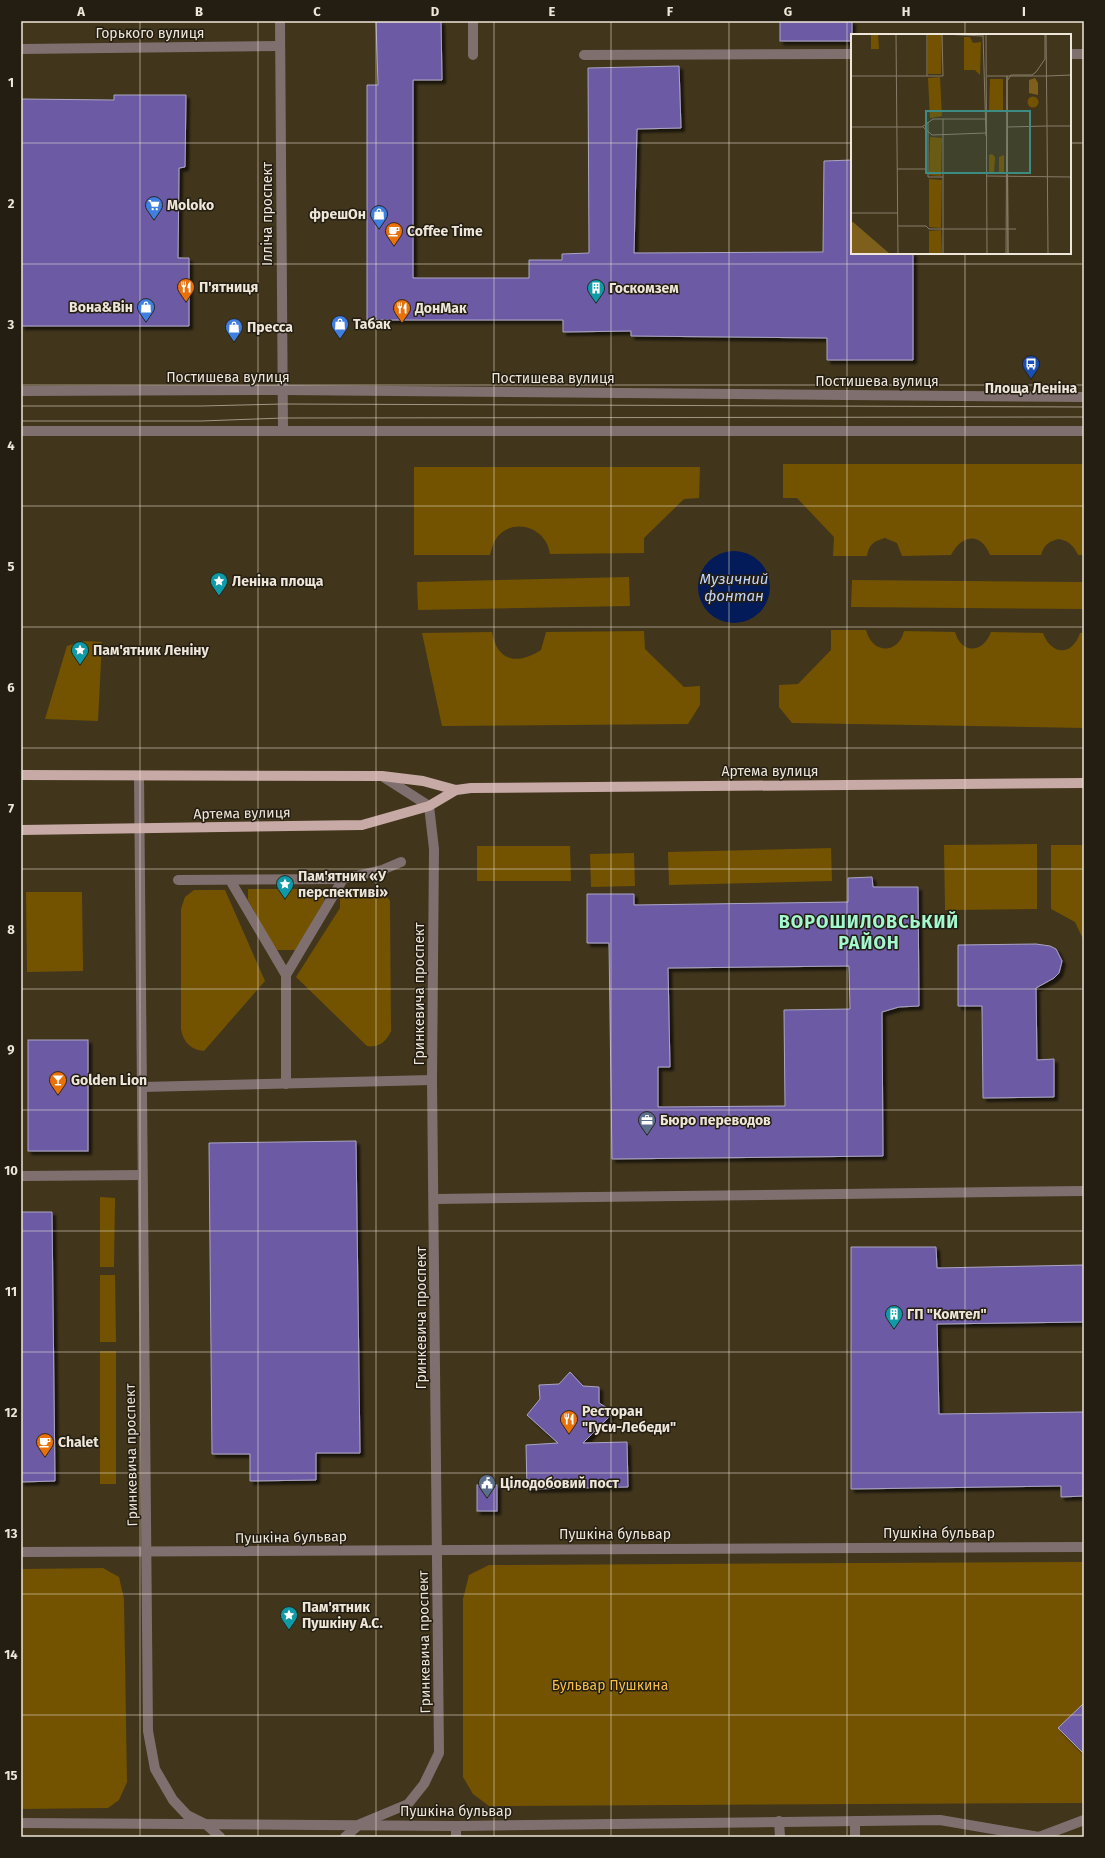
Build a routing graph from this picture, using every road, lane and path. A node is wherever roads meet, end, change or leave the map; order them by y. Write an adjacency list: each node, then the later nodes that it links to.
1 (280, 21): 3 (street, Ілліча проспект)
2 (473, 21): 5 (street)
3 (280, 46): 4 (street, Горького вулиця); 10 (street, Ілліча проспект)
4 (21, 48)
5 (473, 54)
6 (584, 54): 7 (street)
7 (851, 54)
8 (1071, 54): 9 (street)
9 (1084, 54)
10 (282, 390): 11 (street, Постишева вулиця); 12 (street, Постишева вулиця); 14 (street, Ілліча проспект)
11 (21, 391)
12 (1084, 397)
13 (21, 431): 14 (street)
14 (283, 431): 15 (street)
15 (1084, 431)
16 (21, 775): 17 (main road, Артема вулиця)
17 (139, 776): 18 (main road, Артема вулиця); 22 (street, Гринкевича проспект)
18 (382, 776): 20 (main road, Артема вулиця); 21 (street)
19 (1084, 783): 20 (main road, Артема вулиця)
20 (456, 790): 21 (main road, Артема вулиця)
21 (429, 806): 22 (main road, Артема вулиця); 29 (street, Гринкевича проспект)
22 (139, 828): 23 (main road, Артема вулиця); 31 (street, Гринкевича проспект)
23 (21, 830)
24 (401, 862): 25 (street)
25 (342, 879): 27 (street); 28 (street)
26 (178, 880): 27 (street)
27 (230, 880): 28 (street)
28 (286, 975): 30 (street)
29 (432, 1080): 30 (street); 35 (street, Гринкевича проспект)
30 (286, 1084): 31 (street)
31 (142, 1087): 32 (street, Гринкевича проспект)
32 (142, 1175): 33 (street); 39 (street, Гринкевича проспект)
33 (21, 1176)
34 (1084, 1191): 35 (street)
35 (435, 1199): 37 (street, Гринкевича проспект)
36 (1084, 1547): 37 (street, Пушкіна бульвар)
37 (437, 1549): 39 (street, Пушкіна бульвар); 44 (street, Гринкевича проспект)
38 (21, 1552): 39 (street, Пушкіна бульвар)
39 (146, 1552): 45 (street, Гринкевича проспект)
40 (1084, 1820): 52 (street, Пушкіна бульвар)
41 (779, 1821): 42 (street, Пушкіна бульвар); 46 (street, Пушкіна бульвар); 50 (street)
42 (855, 1821): 51 (street); 52 (street, Пушкіна бульвар)
43 (21, 1823): 45 (street, Пушкіна бульвар)
44 (360, 1824): 45 (street, Пушкіна бульвар); 46 (street, Пушкіна бульвар); 48 (street, Гринкевича проспект)
45 (207, 1825): 47 (street, Гринкевича проспект)
46 (456, 1826): 49 (street)
47 (220, 1837)
48 (345, 1837)
49 (456, 1837)
50 (780, 1837)
51 (855, 1837)
52 (1039, 1837)

